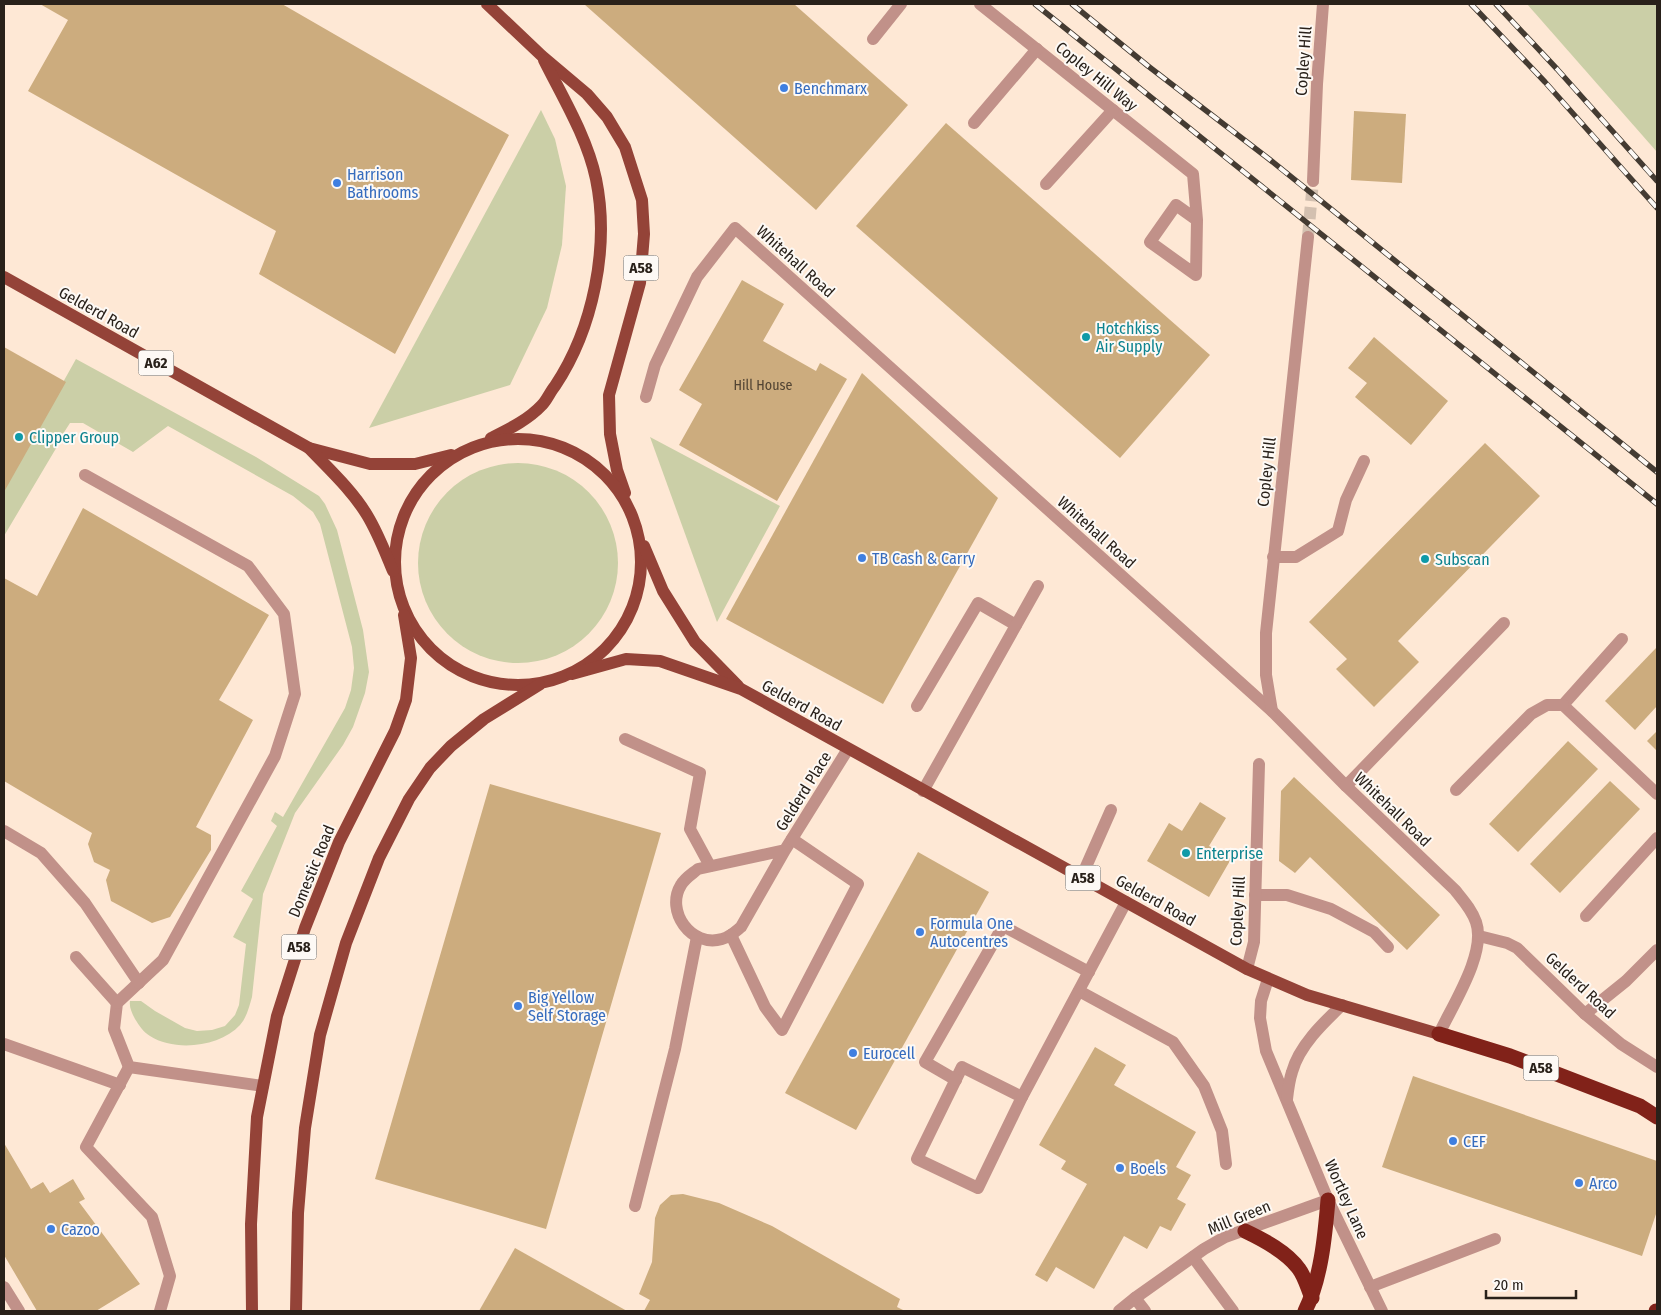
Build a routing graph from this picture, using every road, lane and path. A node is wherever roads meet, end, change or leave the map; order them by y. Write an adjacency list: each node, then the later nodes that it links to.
1 (487, 4): 7 (main road, A58)
2 (901, 4): 5 (street)
3 (980, 4): 6 (street, Copley Hill Way)
4 (1323, 4): 10 (street, Copley Hill)
5 (873, 38)
6 (1037, 49): 8 (street, Copley Hill Way); 9 (street)
7 (542, 56): 16 (main road, A58); 21 (main road, A58)
8 (1113, 110): 11 (street); 12 (street, Copley Hill Way)
9 (974, 123)
10 (1313, 181)
11 (1046, 184)
12 (1197, 220): 12 (street)
13 (1308, 236): 23 (street, Copley Hill)
14 (4, 277): 17 (main road, Gelderd Road / A62)
15 (646, 396): 35 (street, Whitehall Road)
16 (473, 447): 18 (main road, A58); 21 (main road)
17 (309, 448): 18 (main road, Gelderd Road / A62); 24 (main road, Gelderd Road / A62)
18 (459, 454): 24 (main road, A58)
19 (1364, 461): 23 (street)
20 (85, 475): 61 (street)
21 (630, 510): 22 (main road, A58)
22 (640, 537): 30 (main road); 32 (main road, Gelderd Road / A58)
23 (1273, 557): 35 (street, Copley Hill)
24 (396, 578): 26 (main road, A58)
25 (1038, 586): 28 (street)
26 (402, 602): 31 (main road); 72 (main road, Domestic Road / A58)
27 (1504, 623): 39 (street)
28 (1016, 625): 34 (street); 40 (street)
29 (1622, 639): 33 (street)
30 (572, 674): 31 (main road); 32 (main road, Gelderd Road)
31 (541, 684): 89 (main road)
32 (740, 689): 37 (main road, Gelderd Road / A58)
33 (1564, 705): 41 (street); 42 (street)
34 (918, 706)
35 (1272, 711): 39 (street, Whitehall Road)
36 (625, 739): 47 (street)
37 (848, 749): 40 (main road, Gelderd Road / A58); 46 (street, Gelderd Place)
38 (1259, 764): 49 (street, Copley Hill)
39 (1346, 786): 53 (street, Whitehall Road)
40 (923, 790): 48 (main road, Gelderd Road / A58)
41 (1456, 790)
42 (1657, 794)
43 (1111, 810): 48 (street)
44 (4, 830): 61 (street)
45 (1657, 838): 51 (street)
46 (789, 845): 47 (street, Gelderd Place); 52 (street, Gelderd Place); 52 (street)
47 (710, 866): 54 (street, Gelderd Place)
48 (1081, 878): 50 (main road, Gelderd Road / A58)
49 (1255, 894): 55 (street); 58 (street, Copley Hill)
50 (1126, 902): 58 (main road, Gelderd Road / A58); 59 (street)
51 (1586, 916)
52 (732, 936): 54 (street)
53 (1479, 936): 65 (street, Gelderd Road); 66 (street)
54 (697, 937): 78 (street)
55 (1388, 947)
56 (1657, 950): 65 (street)
57 (76, 957): 63 (street)
58 (1247, 969): 60 (main road, Gelderd Road / A58)
59 (1089, 972): 62 (street); 70 (street)
60 (1268, 978): 64 (main road, Gelderd Road / A58); 74 (street, Wortley Lane)
61 (139, 983): 63 (street)
62 (1079, 991): 73 (street); 76 (street)
63 (117, 1003): 68 (street)
64 (1342, 1005): 66 (main road, Gelderd Road / A58); 74 (street)
65 (1585, 1014): 69 (street, Gelderd Road)
66 (1439, 1034): 75 (highway, A58)
67 (4, 1044): 71 (street)
68 (129, 1067): 71 (street); 72 (street)
69 (1657, 1067)
70 (956, 1080): 73 (street); 73 (street)
71 (120, 1085): 87 (street)
72 (263, 1086): 88 (main road, Domestic Road / A58)
73 (1022, 1097)
74 (1287, 1099): 77 (street, Wortley Lane)
75 (1657, 1117)
76 (1226, 1164)
77 (1328, 1200): 79 (street, Mill Green); 83 (street, Wortley Lane); 85 (highway)
78 (634, 1206)
79 (1245, 1231): 81 (street, Mill Green); 85 (highway)
80 (1495, 1239): 83 (street)
81 (1193, 1257): 84 (street, Mill Green); 92 (street)
82 (4, 1287): 86 (street)
83 (1370, 1287): 93 (street, Wortley Lane)
84 (1135, 1298): 90 (street, Mill Green); 91 (street)
85 (1309, 1305)
86 (19, 1311)
87 (160, 1311)
88 (252, 1311)
89 (296, 1311)
90 (1119, 1311)
91 (1145, 1311)
92 (1233, 1311)
93 (1382, 1311)

